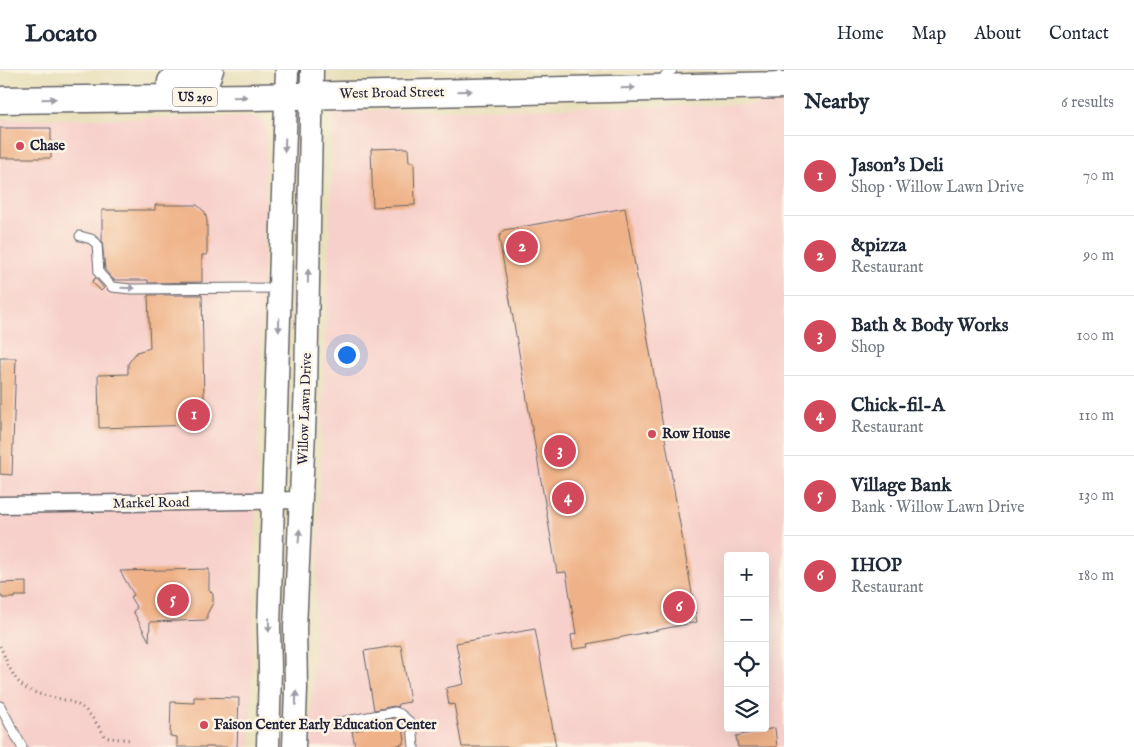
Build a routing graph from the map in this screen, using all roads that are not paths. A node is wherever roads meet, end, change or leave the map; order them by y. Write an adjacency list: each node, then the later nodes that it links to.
1 (210, 70): 6 (main road)
2 (287, 70): 5 (main road, Willow Lawn Drive)
3 (666, 79): 4 (main road, West Broad Street / US 250); 5 (main road, West Broad Street / US 250, one-way to 3)
4 (784, 85)
5 (303, 87): 6 (main road, West Broad Street / US 250, one-way to 5); 9 (main road, Willow Lawn Drive, one-way to 9); 10 (main road, Willow Lawn Drive, one-way to 5)
6 (103, 98): 7 (main road, West Broad Street / US 250, one-way to 6)
7 (0, 100)
8 (80, 236): 9 (lane, one-way to 9)
9 (281, 288): 11 (main road, Willow Lawn Drive, one-way to 11)
10 (301, 500): 11 (street, Markel Road); 17 (main road, Willow Lawn Drive, one-way to 10)
11 (273, 501): 12 (street, Markel Road); 16 (main road, Willow Lawn Drive, one-way to 16)
12 (0, 505)
13 (0, 706): 15 (lane)
14 (336, 723): 18 (lane)
15 (22, 747)
16 (268, 747)
17 (294, 747)
18 (414, 747)

